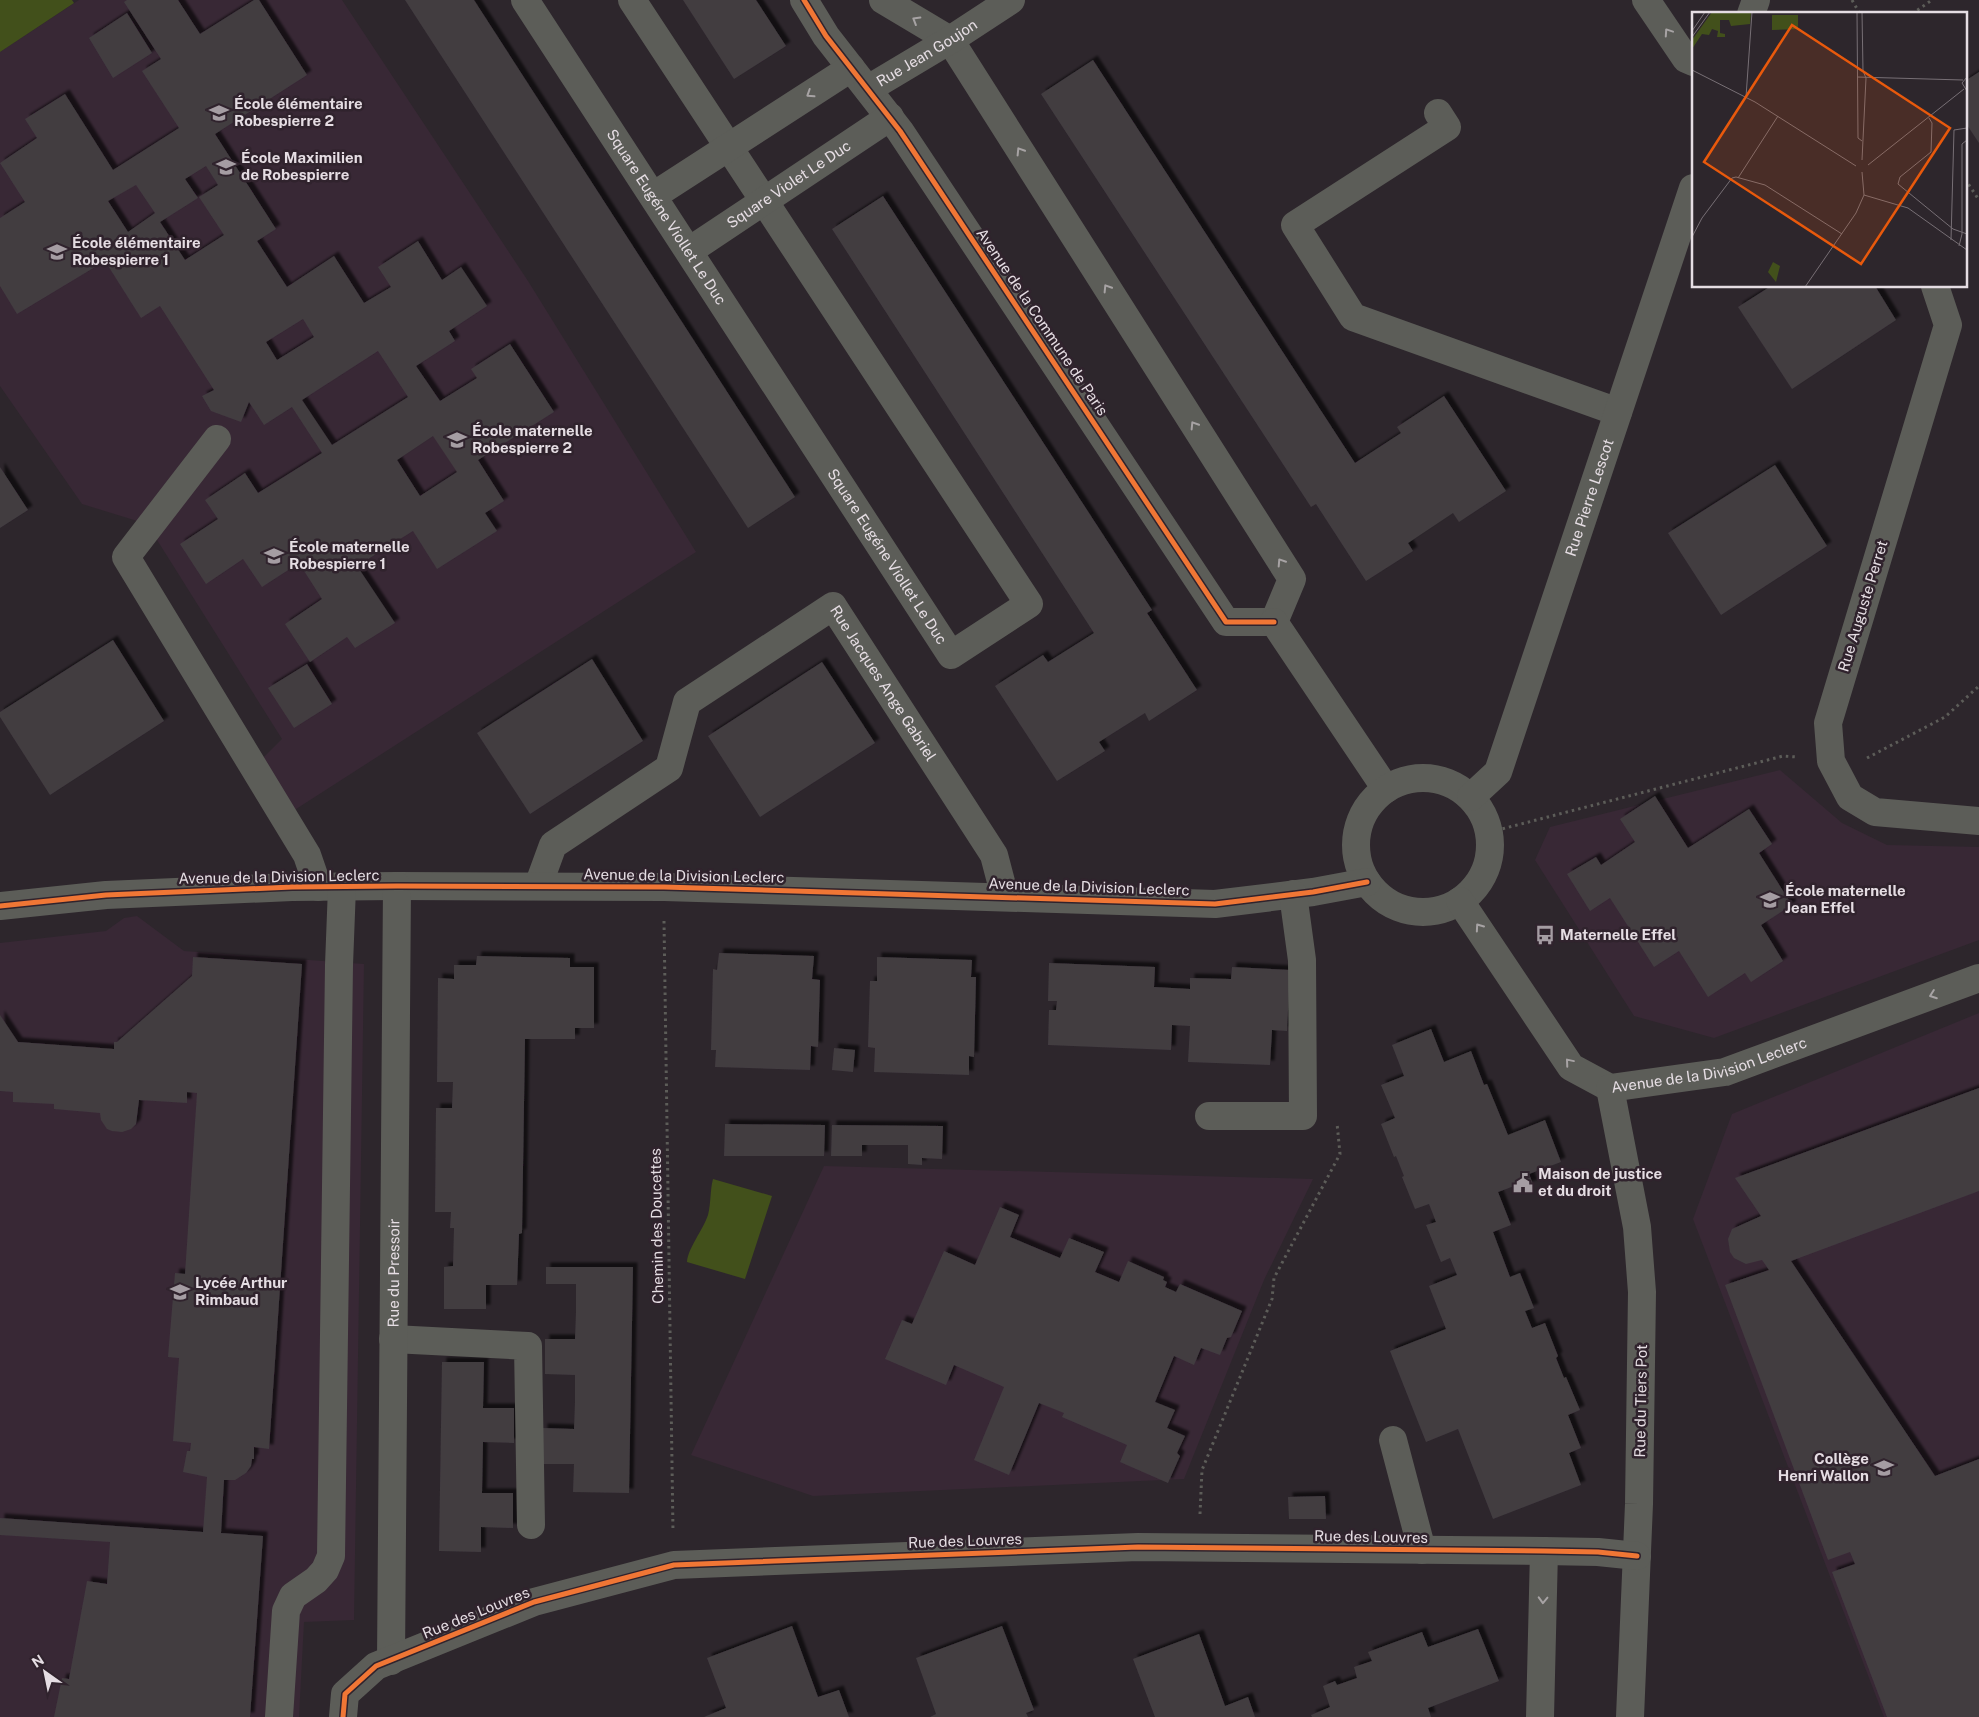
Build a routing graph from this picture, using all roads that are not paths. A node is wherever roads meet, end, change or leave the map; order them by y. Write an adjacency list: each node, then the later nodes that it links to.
1 (525, 0): 16 (street, Square Eugéne Viollet Le Duc)
2 (632, 0): 14 (street, Square Eugéne Viollet Le Duc)
3 (804, 0): 11 (street, Avenue de la Commune de Paris)
4 (882, 0): 9 (street, one-way to 4)
5 (1011, 0): 9 (street, Rue Jean Goujon)
6 (1646, 0): 10 (street, one-way to 6)
7 (1756, 0): 8 (street)
8 (1752, 12)
9 (950, 40): 11 (street, Rue Jean Goujon); 22 (street, one-way to 9)
10 (1692, 62)
11 (859, 78): 13 (street, Avenue de la Commune de Paris); 14 (street, one-way to 14)
12 (1438, 113): 20 (street)
13 (890, 117): 17 (street, Square Violet Le Duc); 22 (street, Avenue de la Commune de Paris)
14 (729, 147): 16 (street); 17 (street, Square Eugéne Viollet Le Duc)
15 (1692, 191): 20 (street, Rue Pierre Lescot)
16 (653, 196): 18 (street, Square Eugéne Viollet Le Duc)
17 (764, 200): 18 (street, Square Violet Le Duc); 18 (street, Square Eugéne Viollet Le Duc)
18 (689, 251)
19 (1936, 288): 25 (street, Rue Auguste Perret)
20 (1618, 412): 24 (street, Rue Pierre Lescot)
21 (218, 439): 29 (street)
22 (1274, 622): 23 (street)
23 (1386, 789): 24 (street); 26 (street)
24 (1472, 797): 32 (street)
25 (1979, 821)
26 (1367, 882): 30 (street, Avenue de la Division Leclerc); 32 (street)
27 (397, 886): 28 (street, Avenue de la Division Leclerc); 29 (street, Avenue de la Division Leclerc); 37 (street, Rue du Pressoir)
28 (538, 886): 31 (street, Avenue de la Division Leclerc); 31 (street, Rue Jacques Ange Gabriel)
29 (330, 887): 33 (street, Avenue de la Division Leclerc); 44 (street)
30 (1293, 894): 31 (street, Avenue de la Division Leclerc); 36 (street)
31 (1005, 897)
32 (1460, 901): 35 (street, Avenue de la Division Leclerc, one-way to 32)
33 (0, 905)
34 (1979, 978): 35 (street, Avenue de la Division Leclerc, one-way to 35)
35 (1610, 1088): 42 (street, Rue du Tiers Pot)
36 (1209, 1116)
37 (393, 1339): 39 (street); 43 (street, Rue du Pressoir)
38 (1393, 1440): 40 (street)
39 (531, 1525)
40 (1422, 1550): 41 (street, Rue des Louvres); 43 (street, Rue des Louvres)
41 (1544, 1551): 42 (street, Rue des Louvres); 46 (street, one-way to 46)
42 (1637, 1556): 47 (street, Rue du Tiers Pot)
43 (391, 1661): 45 (street, Rue des Louvres)
44 (279, 1717)
45 (344, 1717)
46 (1540, 1717)
47 (1630, 1717)

